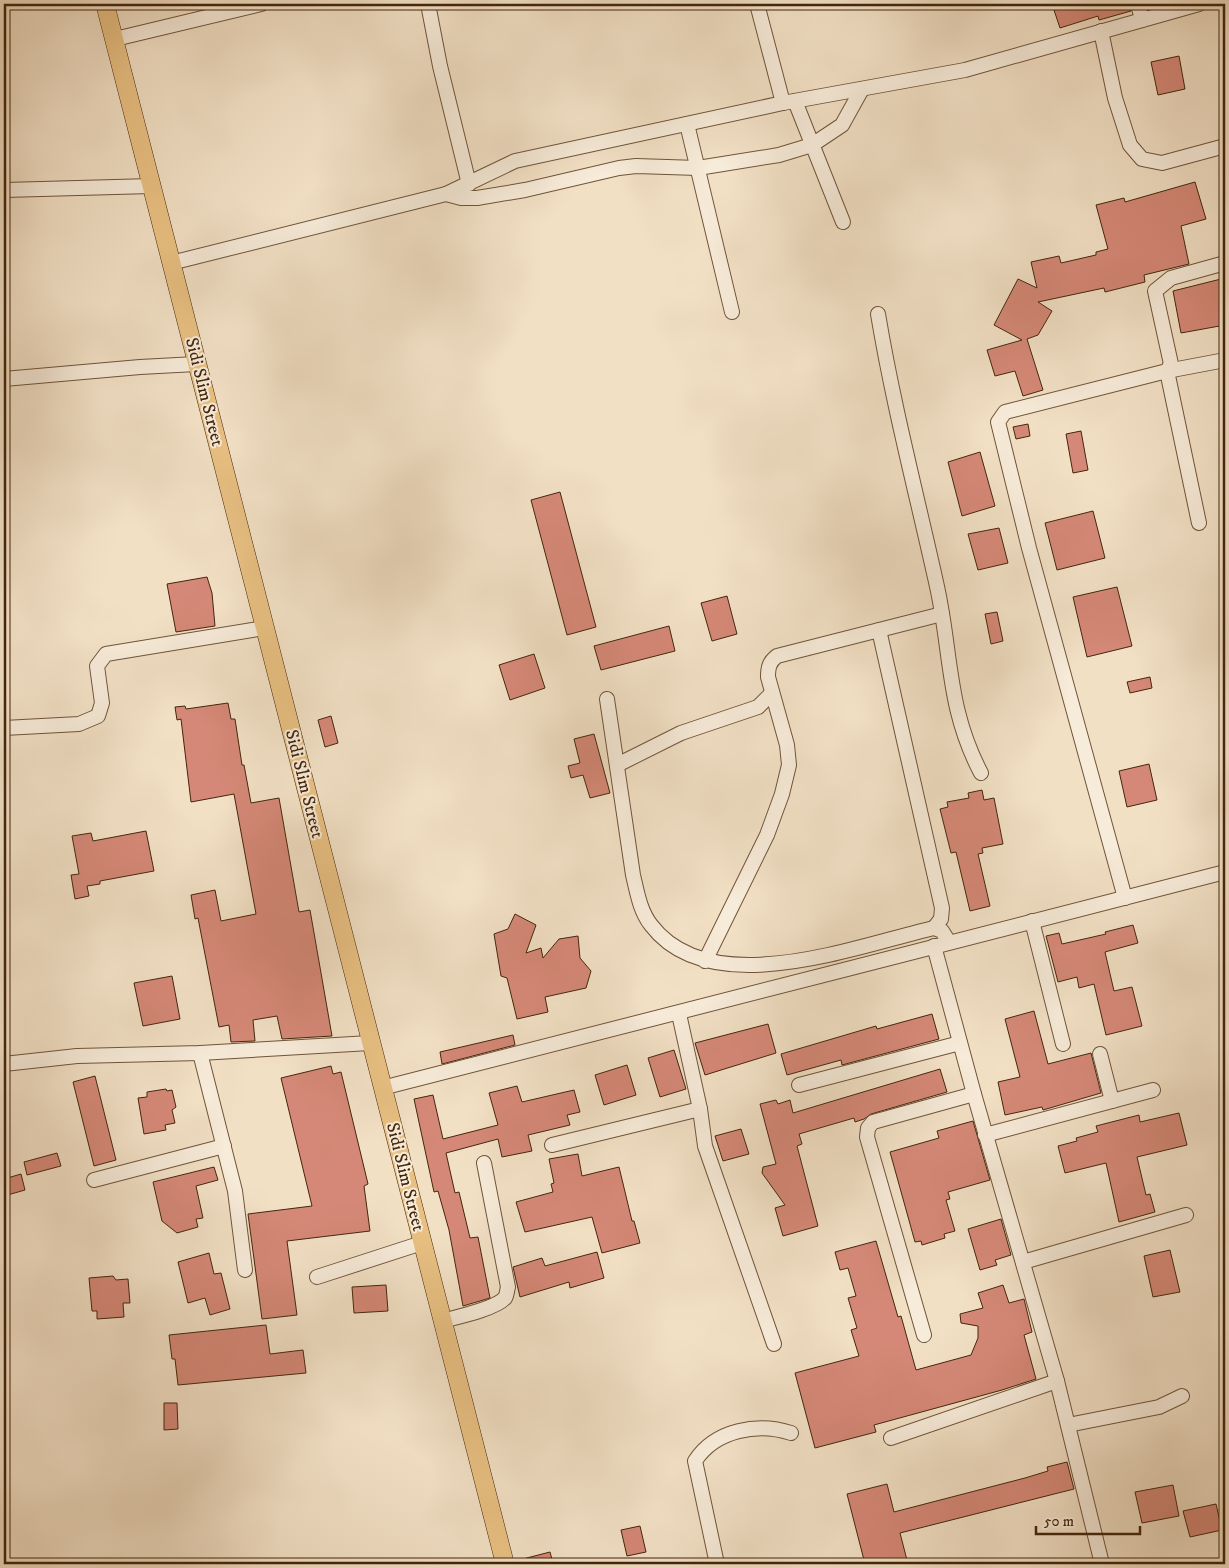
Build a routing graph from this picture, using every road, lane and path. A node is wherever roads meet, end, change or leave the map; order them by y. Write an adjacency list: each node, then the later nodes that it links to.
1 (105, 4): 9 (main road, Sidi Slim Street)
2 (256, 4): 9 (street)
3 (428, 4): 16 (street)
4 (757, 4): 11 (street)
5 (1138, 4): 7 (street)
6 (1199, 4): 7 (street)
7 (1142, 20): 8 (street)
8 (1101, 31): 10 (street); 14 (street)
9 (115, 39): 17 (main road, Sidi Slim Street)
10 (862, 89): 11 (street); 13 (street)
11 (789, 102): 12 (street); 13 (street)
12 (687, 124): 15 (street); 16 (street)
13 (812, 145): 15 (street); 20 (street)
14 (1225, 146)
15 (698, 168): 19 (street); 23 (street)
16 (469, 184): 19 (street)
17 (152, 186): 18 (street); 21 (main road, Sidi Slim Street)
18 (4, 190)
19 (446, 194): 21 (street)
20 (843, 222)
21 (172, 263): 26 (main road, Sidi Slim Street)
22 (1225, 264): 27 (street)
23 (732, 312)
24 (878, 314): 30 (street)
25 (1225, 360): 27 (street)
26 (196, 364): 28 (street); 31 (main road, Sidi Slim Street)
27 (1167, 371): 29 (street); 39 (street)
28 (4, 378)
29 (1199, 523)
30 (942, 614): 32 (street); 37 (street)
31 (264, 628): 35 (street); 46 (main road, Sidi Slim Street)
32 (879, 630): 33 (street); 41 (street)
33 (772, 693): 36 (street); 44 (street)
34 (607, 699): 36 (street)
35 (4, 728)
36 (617, 765): 44 (street)
37 (981, 773)
38 (1225, 872): 39 (street)
39 (1125, 898): 40 (street)
40 (1032, 921): 42 (street); 48 (street)
41 (934, 928): 42 (street); 44 (street)
42 (949, 942): 43 (street)
43 (934, 946): 45 (street); 47 (street)
44 (705, 961)
45 (679, 1014): 53 (street); 57 (street)
46 (370, 1043): 49 (street); 53 (main road, Sidi Slim Street)
47 (960, 1043): 52 (street); 55 (street)
48 (1063, 1044)
49 (200, 1053): 51 (street); 60 (street)
50 (1100, 1054): 56 (street)
51 (4, 1064)
52 (799, 1085)
53 (382, 1088): 64 (main road, Sidi Slim Street)
54 (1153, 1090): 56 (street)
55 (974, 1094): 58 (street); 69 (street)
56 (1112, 1101): 58 (street)
57 (700, 1110): 59 (street); 70 (street)
58 (985, 1135): 65 (street)
59 (552, 1145)
60 (224, 1146): 62 (street); 66 (street)
61 (484, 1163): 68 (street)
62 (94, 1180)
63 (1186, 1215): 65 (street)
64 (422, 1243): 67 (street); 68 (main road, Sidi Slim Street)
65 (1022, 1262): 71 (street)
66 (245, 1270)
67 (317, 1277)
68 (442, 1321): 76 (main road, Sidi Slim Street)
69 (924, 1335)
70 (774, 1344)
71 (1057, 1381): 73 (street); 75 (street)
72 (1182, 1396): 73 (street)
73 (1068, 1425): 78 (street)
74 (791, 1433): 77 (street)
75 (892, 1438)
76 (505, 1564)
77 (717, 1564)
78 (1102, 1564)

